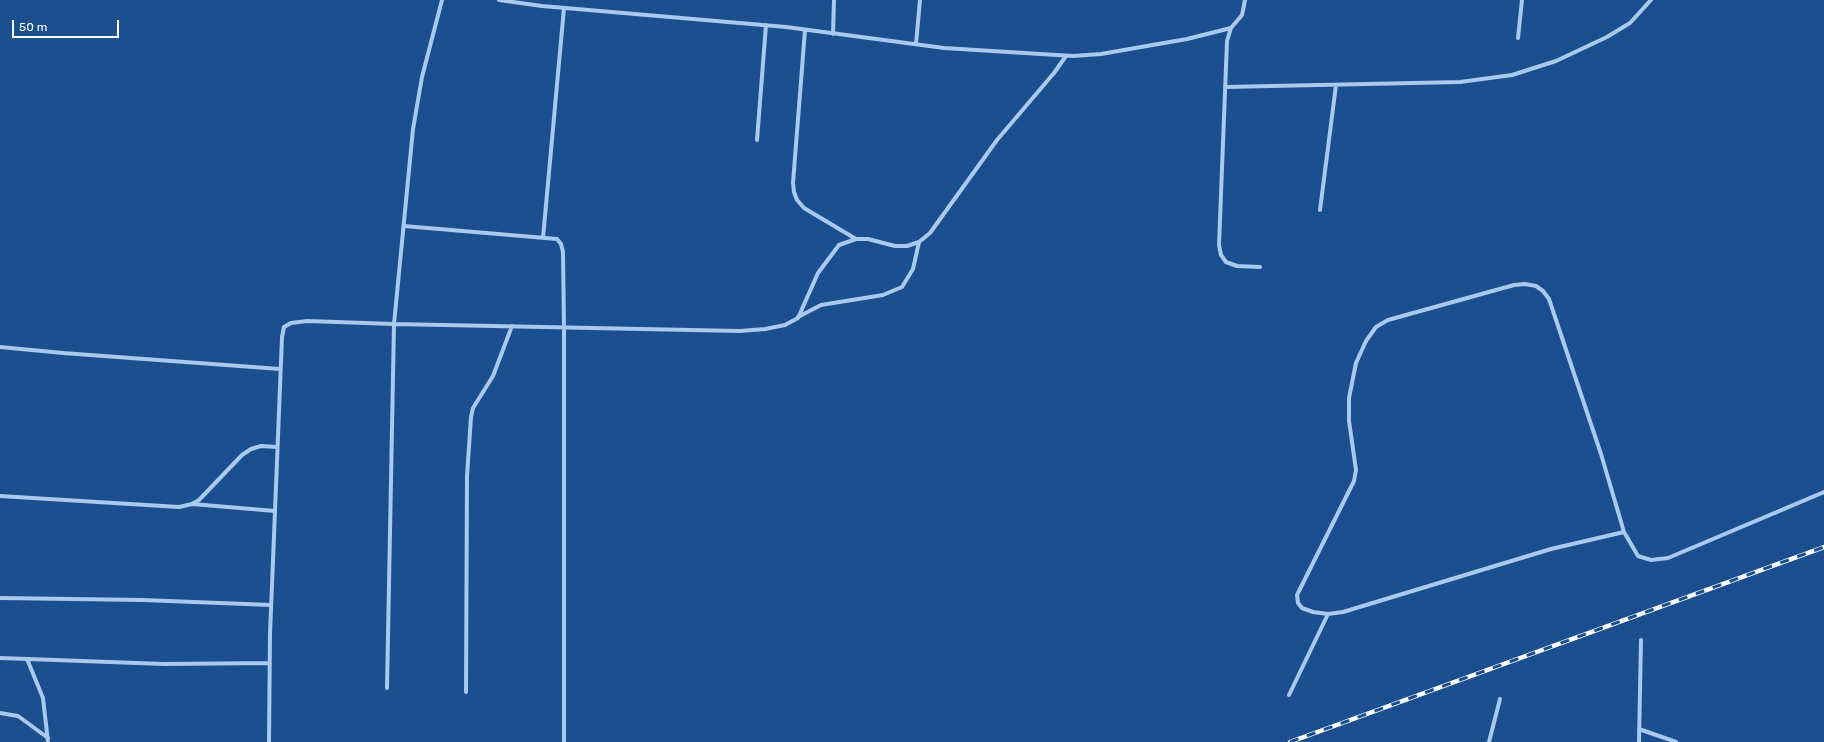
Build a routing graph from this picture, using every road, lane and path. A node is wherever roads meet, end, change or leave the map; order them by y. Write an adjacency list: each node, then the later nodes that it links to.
1 (442, 0): 20 (street)
2 (499, 0): 8 (street)
3 (834, 0): 12 (street)
4 (920, 0): 14 (street)
5 (1245, 0): 10 (street)
6 (1522, 0): 13 (street)
7 (1651, 0): 16 (street)
8 (564, 8): 9 (street); 21 (street)
9 (766, 25): 11 (street); 18 (street)
10 (1231, 28): 15 (street); 17 (street)
11 (805, 30): 12 (street); 22 (street)
12 (833, 34): 14 (street)
13 (1518, 38)
14 (916, 44): 15 (street)
15 (1066, 56): 23 (street)
16 (1336, 85): 17 (street); 19 (street)
17 (1225, 88): 24 (street)
18 (757, 140)
19 (1320, 210)
20 (404, 226): 21 (street); 26 (street)
21 (543, 238): 28 (street)
22 (856, 240): 23 (street); 25 (street)
23 (919, 242): 25 (street)
24 (1260, 267)
25 (798, 318): 28 (street)
26 (394, 324): 27 (street); 30 (street); 44 (street)
27 (512, 326): 28 (street); 45 (street)
28 (564, 327): 52 (street)
29 (0, 347): 30 (street)
30 (280, 369): 31 (street)
31 (277, 447): 34 (street); 35 (street)
32 (1824, 492): 36 (street)
33 (0, 496): 34 (street)
34 (192, 504): 35 (street)
35 (274, 512): 38 (street)
36 (1624, 532): 39 (street); 39 (street)
37 (0, 598): 38 (street)
38 (271, 605): 43 (street)
39 (1328, 614): 46 (street)
40 (1641, 640): 49 (street)
41 (0, 658): 42 (street)
42 (27, 660): 43 (street); 50 (street)
43 (270, 663): 51 (street)
44 (387, 688)
45 (466, 692)
46 (1289, 695)
47 (1500, 699): 53 (street)
48 (0, 713): 50 (street)
49 (1639, 729): 54 (street); 55 (street)
50 (48, 740)
51 (269, 742)
52 (564, 742)
53 (1489, 742)
54 (1639, 742)
55 (1676, 742)

